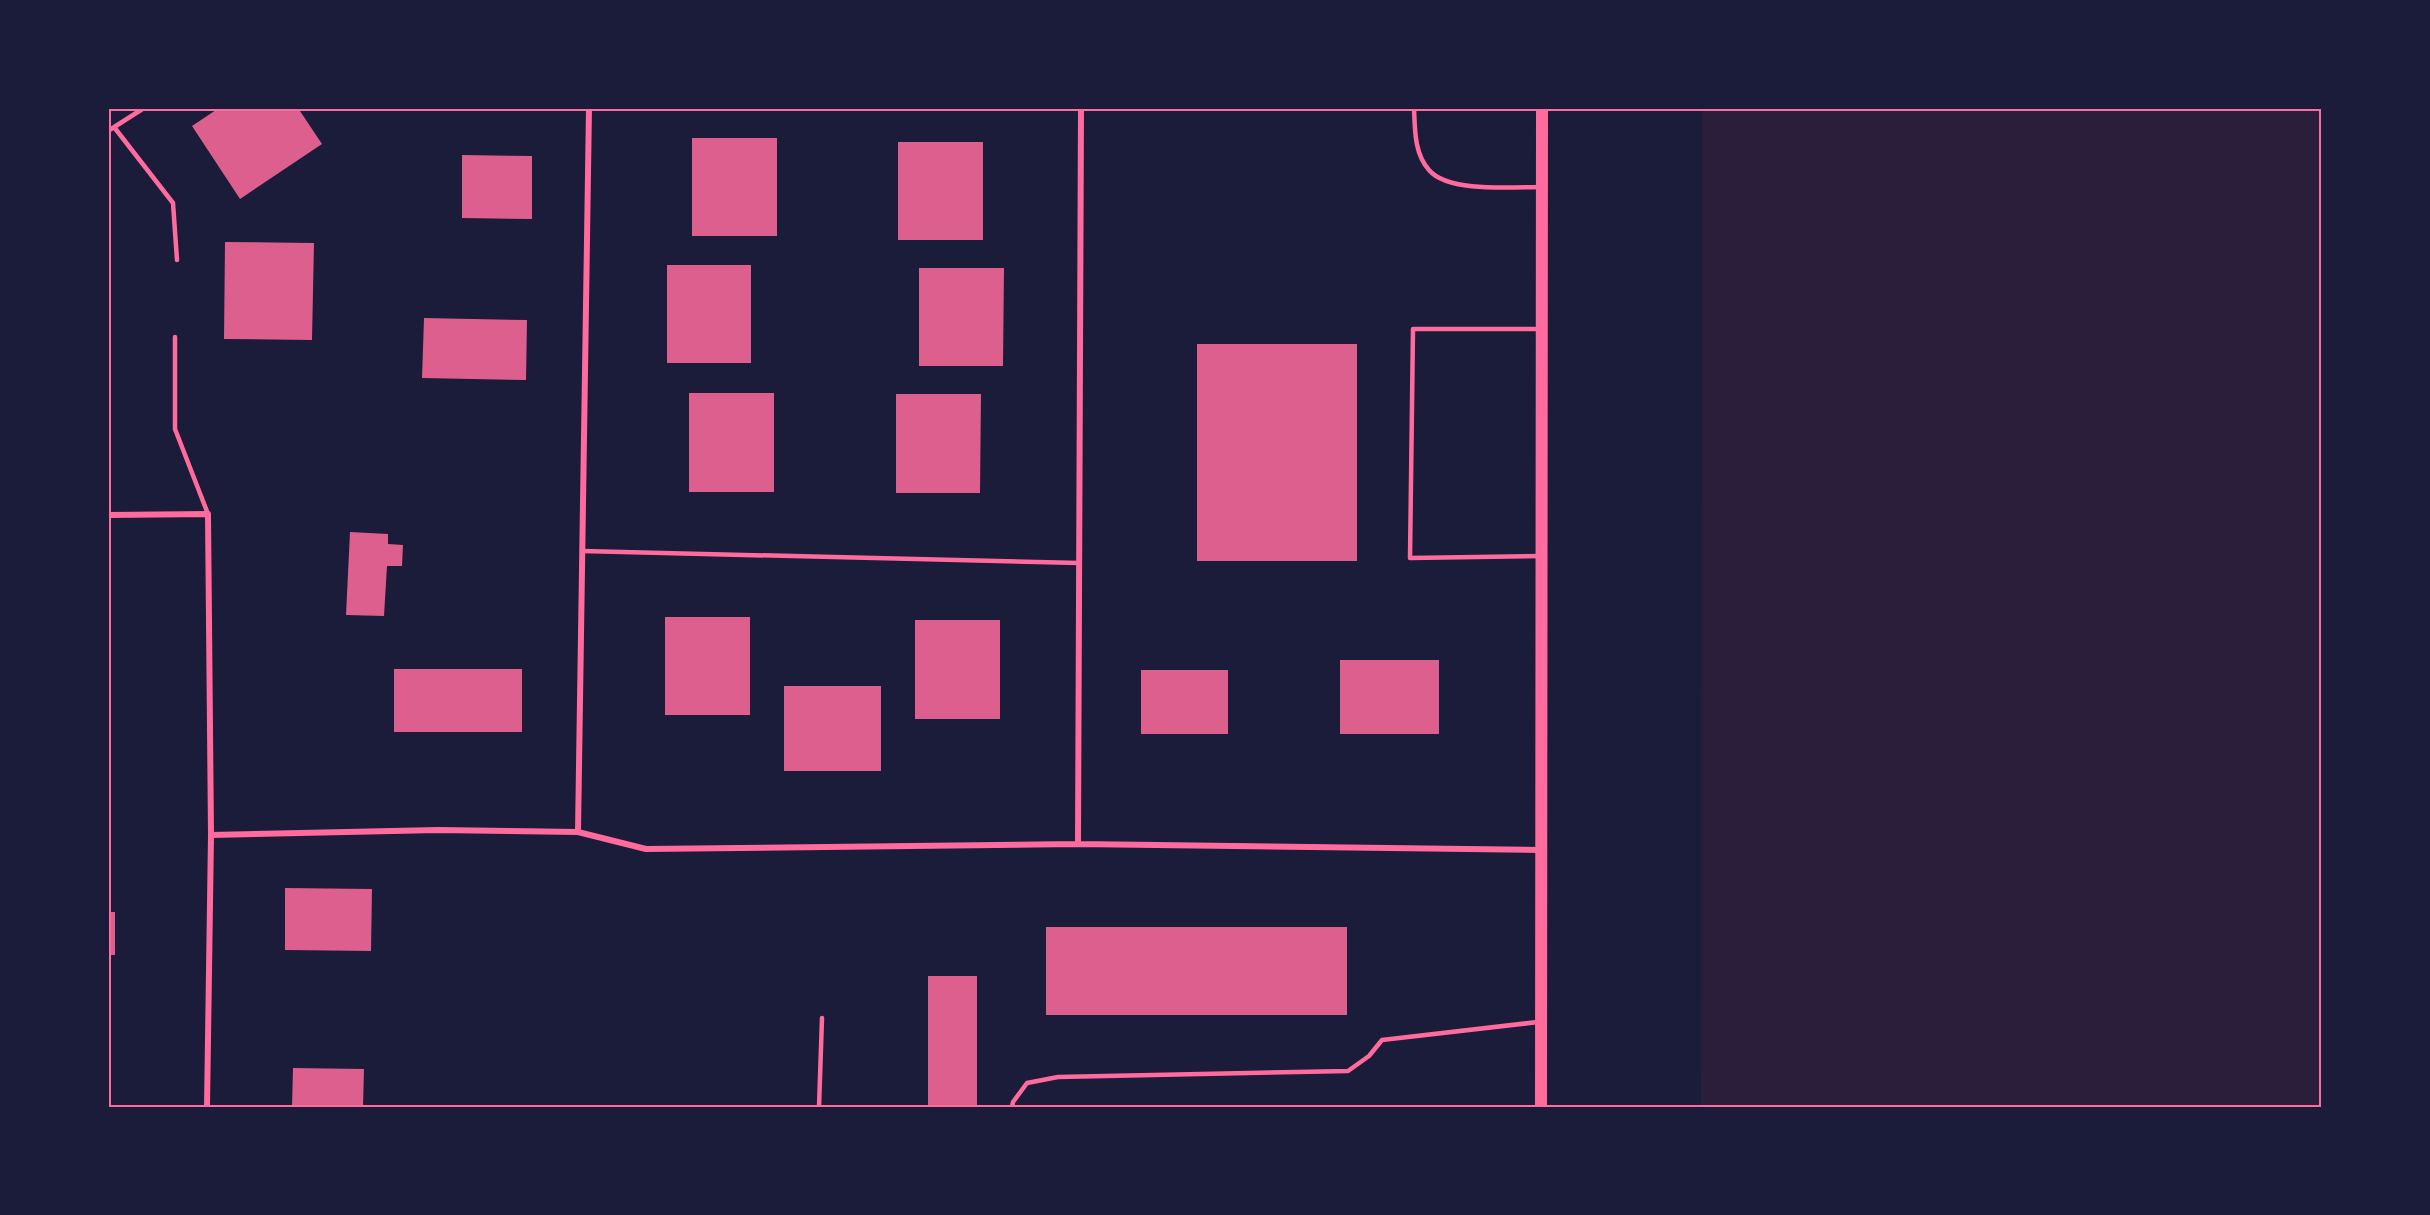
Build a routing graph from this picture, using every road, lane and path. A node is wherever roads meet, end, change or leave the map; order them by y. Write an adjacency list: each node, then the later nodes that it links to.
1 (144, 108): 6 (lane)
2 (589, 108): 14 (street)
3 (1081, 108): 16 (street)
4 (1414, 108): 8 (lane)
5 (1542, 108): 8 (main road)
6 (114, 127): 7 (lane); 9 (lane)
7 (108, 131)
8 (1542, 187): 10 (main road)
9 (177, 260)
10 (1542, 329): 15 (main road); 15 (lane)
11 (175, 337): 12 (lane)
12 (208, 514): 13 (street); 18 (street)
13 (108, 515)
14 (582, 551): 16 (lane); 17 (street)
15 (1542, 556): 20 (main road)
16 (1079, 563): 19 (street)
17 (578, 832): 18 (street); 19 (street)
18 (211, 835): 23 (street)
19 (1078, 844): 20 (street)
20 (1542, 850): 22 (main road)
21 (822, 1018): 24 (lane)
22 (1541, 1022): 25 (lane); 26 (main road)
23 (207, 1107)
24 (819, 1107)
25 (1012, 1107)
26 (1541, 1107)

